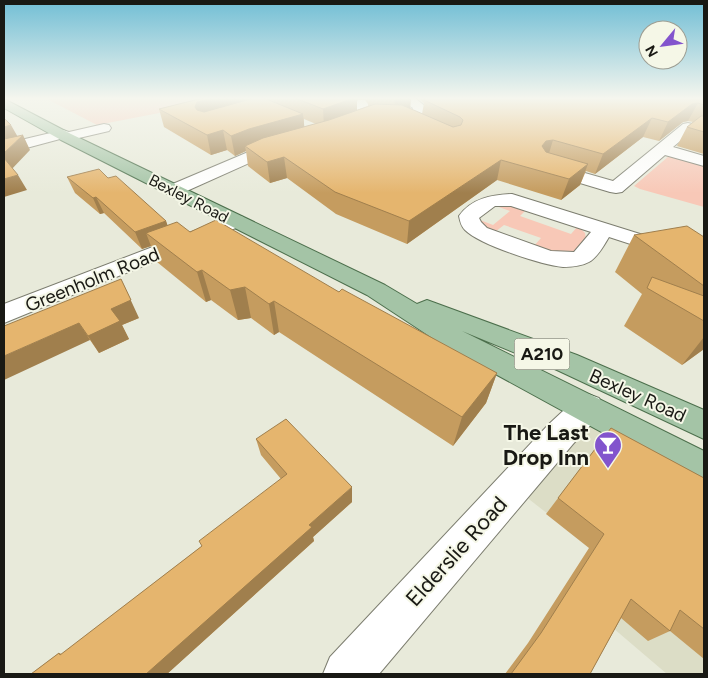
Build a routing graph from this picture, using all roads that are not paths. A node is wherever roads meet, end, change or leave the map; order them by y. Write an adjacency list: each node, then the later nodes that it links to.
1 (55, 130): 4 (main road, Bexley Road / A210)
2 (95, 130): 4 (street)
3 (690, 130): 7 (street)
4 (65, 135): 6 (street); 10 (main road, Bexley Road / A210)
5 (296, 143): 10 (street)
6 (4, 148)
7 (662, 149): 8 (street); 9 (street)
8 (704, 161)
9 (546, 168)
10 (174, 190): 11 (main road, Bexley Road / A210)
11 (236, 221): 14 (main road, Bexley Road / A210); 15 (street, Greenholm Road)
12 (604, 229): 12 (street); 13 (street)
13 (704, 261)
14 (376, 290): 16 (main road, Bexley Road / A210); 17 (main road, Bexley Road / A210)
15 (4, 314)
16 (588, 407): 18 (main road, Bexley Road / A210); 19 (street, Elderslie Road)
17 (704, 425)
18 (704, 469)
19 (347, 674)

